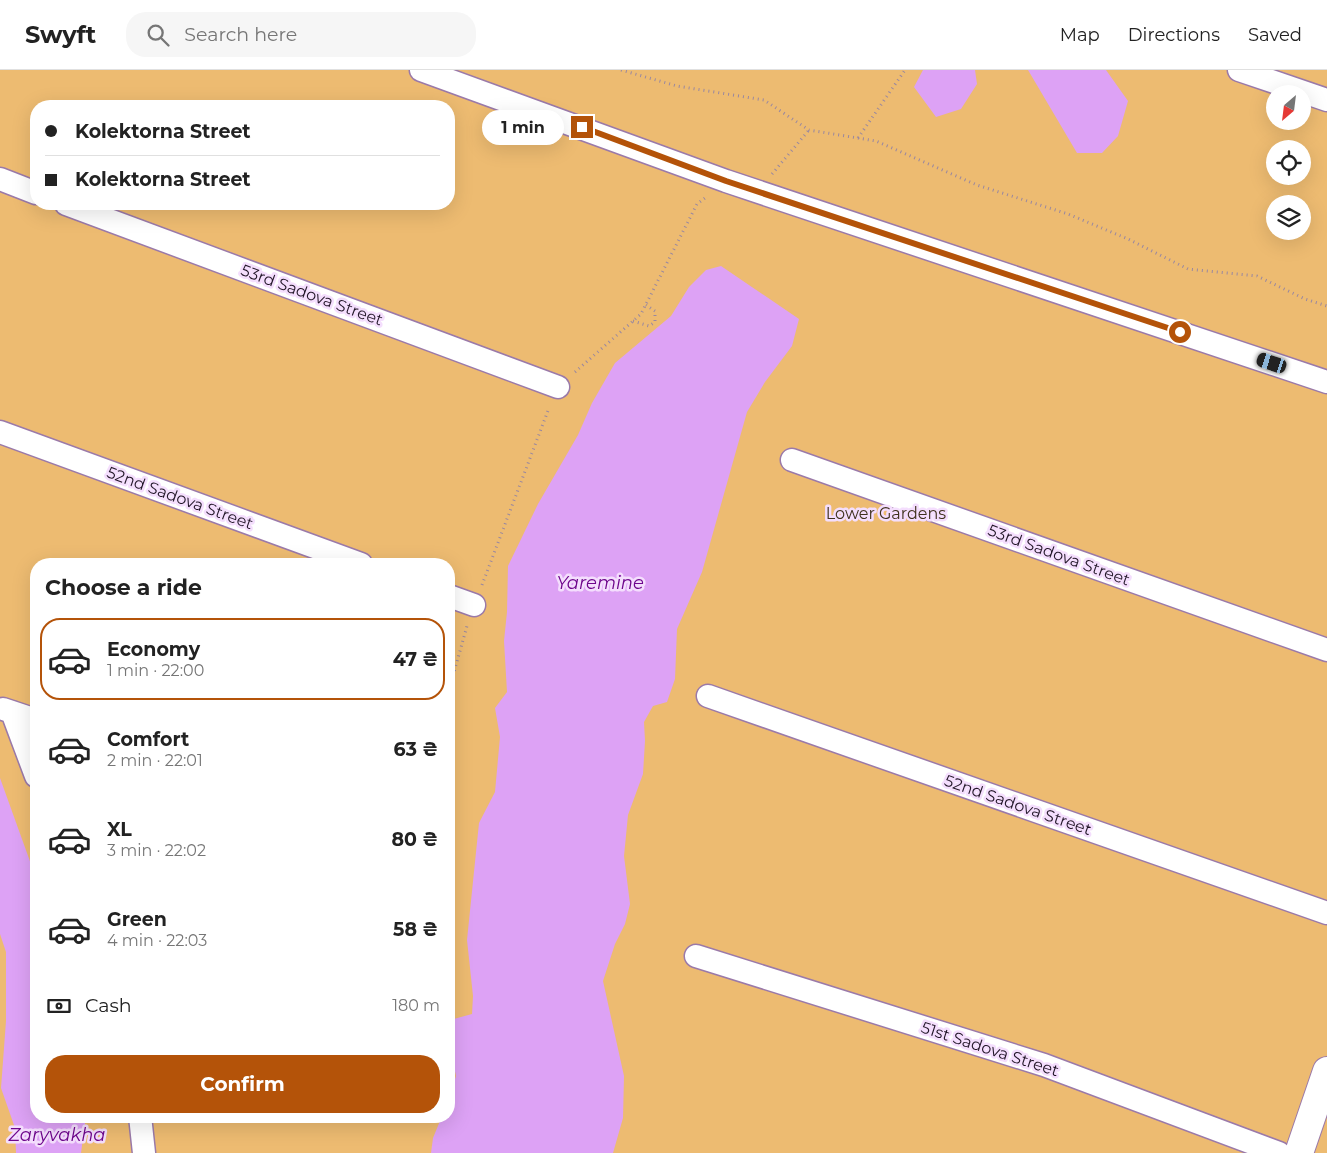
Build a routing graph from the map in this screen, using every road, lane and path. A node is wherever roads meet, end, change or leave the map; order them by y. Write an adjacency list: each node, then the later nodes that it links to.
1 (421, 70): 9 (street)
2 (621, 70): 6 (path)
3 (905, 70): 7 (path)
4 (1239, 70): 5 (street)
5 (1327, 100)
6 (809, 130): 7 (path); 11 (path)
7 (858, 138): 14 (path)
8 (0, 179): 10 (street)
9 (726, 181): 11 (street); 13 (path)
10 (30, 190)
11 (757, 191): 16 (street)
12 (82, 210): 17 (street, 53rd Sadova Street)
13 (646, 304): 15 (path); 15 (path)
14 (1327, 306)
15 (633, 321): 17 (path)
16 (1327, 382)
17 (558, 387): 22 (path)
18 (0, 432): 20 (street, 52nd Sadova Street)
19 (792, 460): 23 (street, 53rd Sadova Street)
20 (345, 558)
21 (455, 598): 22 (street)
22 (474, 605): 24 (path)
23 (1327, 650)
24 (455, 670)
25 (708, 696): 29 (street, 52nd Sadova Street)
26 (6, 710): 27 (street); 28 (street)
27 (30, 718)
28 (30, 763)
29 (1327, 913)
30 (696, 956): 34 (street, 51st Sadova Street)
31 (1327, 1071): 35 (street)
32 (141, 1123): 33 (street)
33 (144, 1153)
34 (1280, 1153)
35 (1298, 1153)

